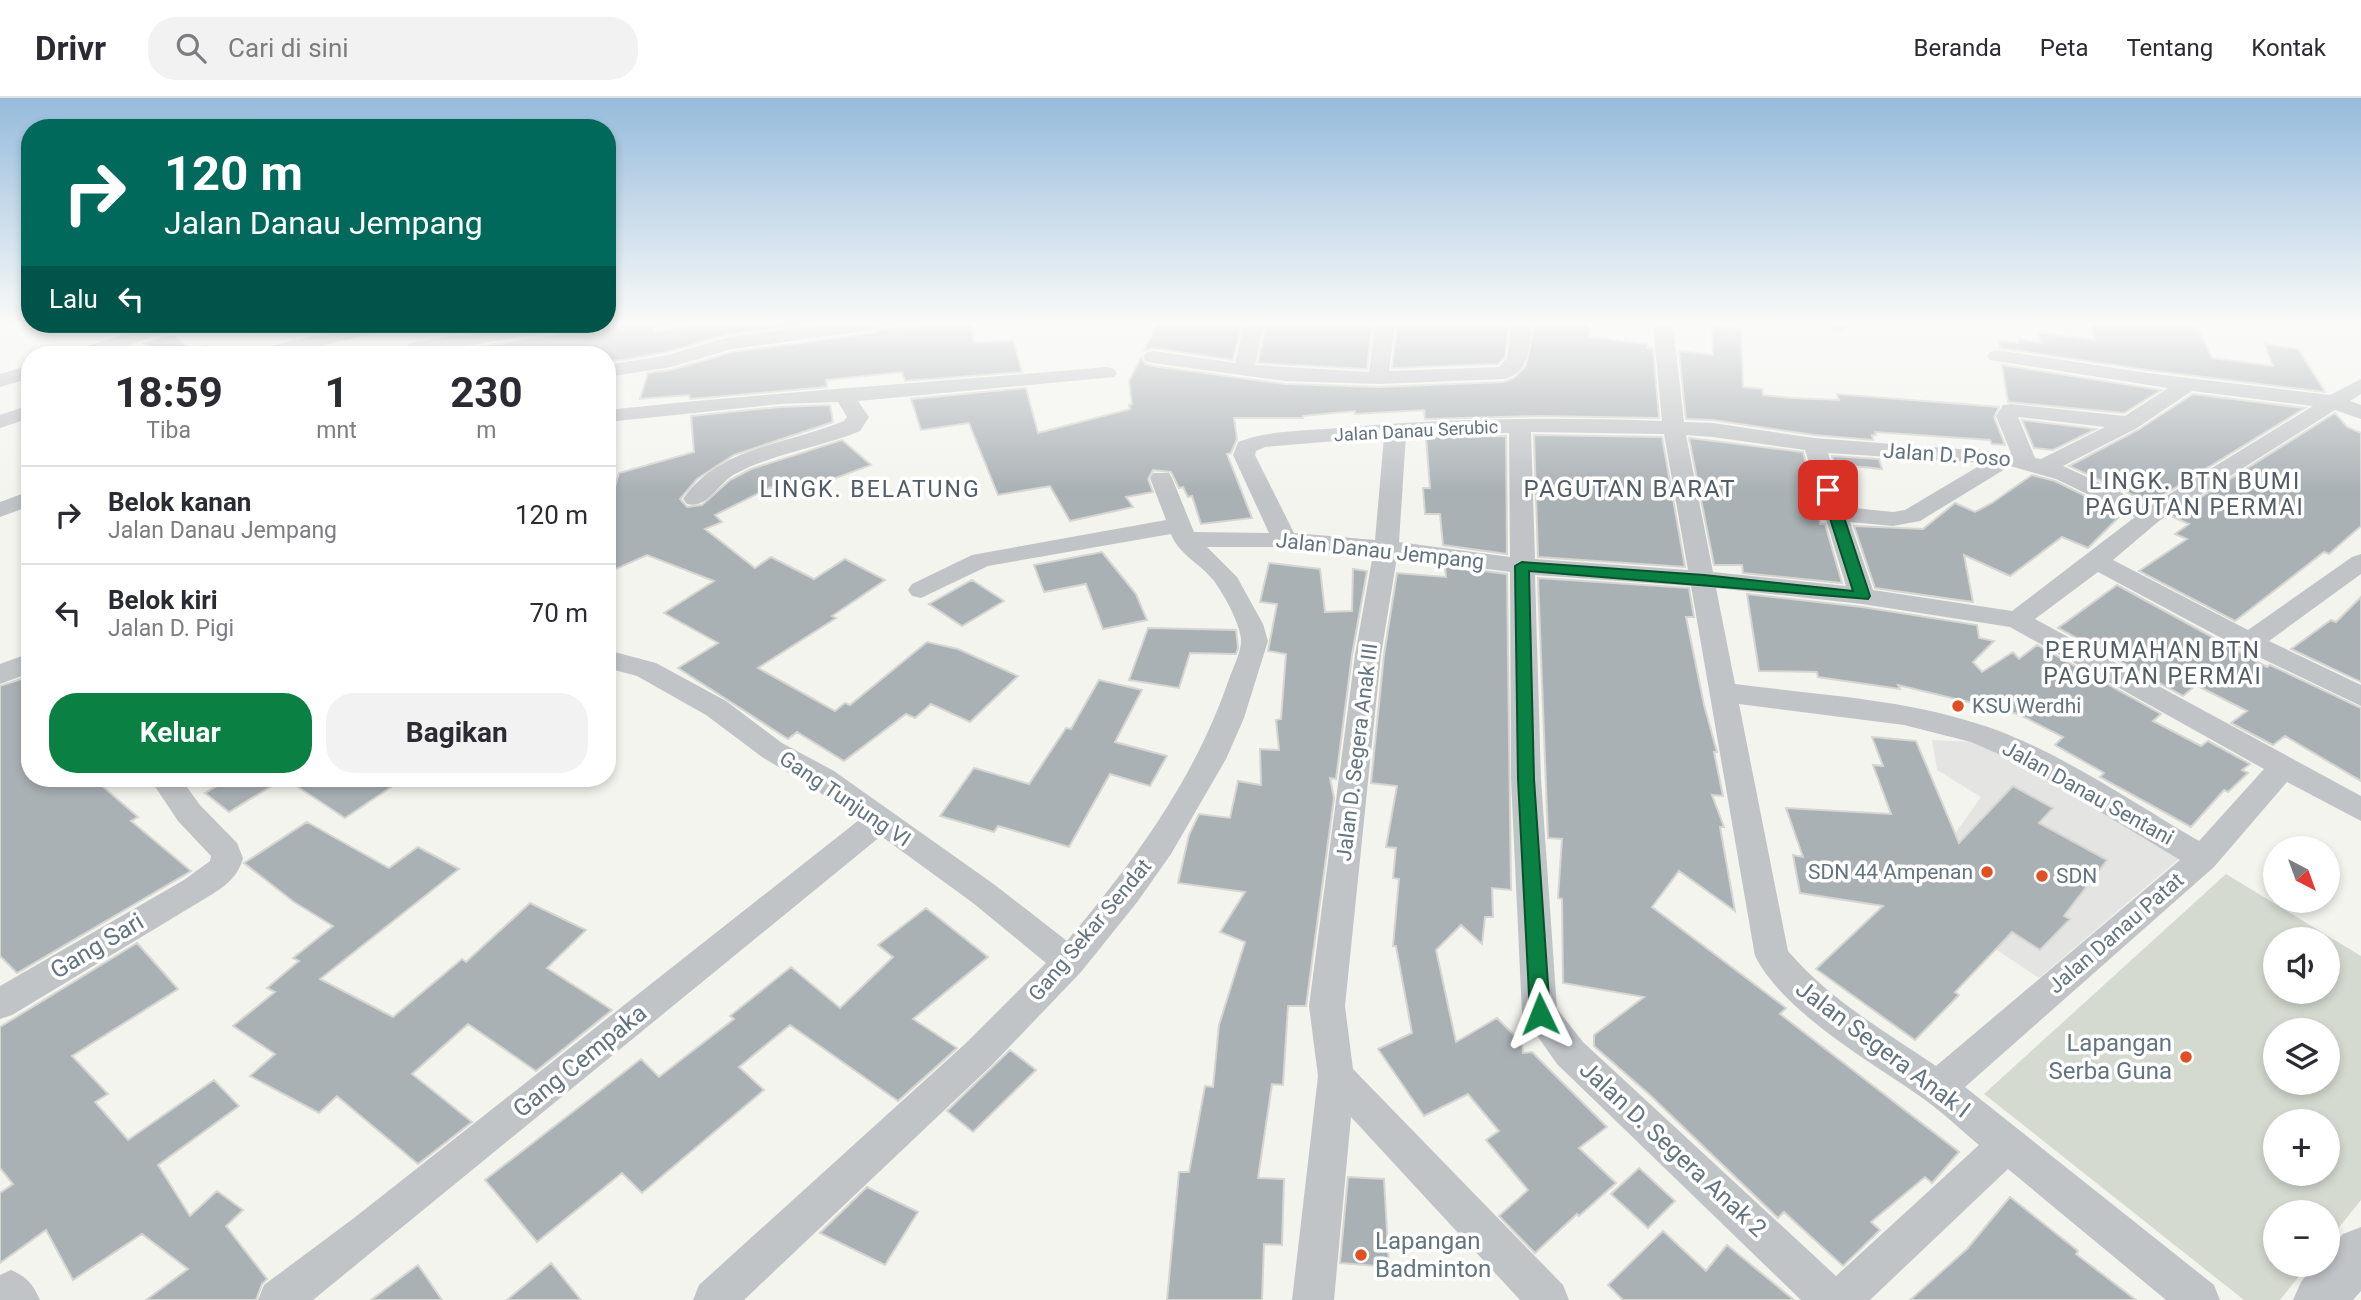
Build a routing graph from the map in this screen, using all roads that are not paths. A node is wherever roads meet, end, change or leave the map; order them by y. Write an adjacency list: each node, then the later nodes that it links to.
1 (1035, 380): 6 (street)
2 (1673, 380): 14 (street, Jalan Segera Anak I)
3 (2159, 380): 4 (street)
4 (2190, 383): 7 (street); 12 (street)
5 (2361, 385): 7 (street)
6 (843, 393): 10 (street); 20 (street)
7 (2334, 402): 8 (street); 23 (street)
8 (2361, 413)
9 (21, 414): 11 (street)
10 (616, 415)
11 (0, 422)
12 (2129, 423): 17 (street); 17 (street)
13 (1520, 426): 14 (street, Jalan Danau Serubic); 15 (street, Jalan Danau Serubic); 29 (street, Jalan D. Segera Anak 2)
14 (1682, 428): 16 (street, Jalan D. Poso); 30 (street, Jalan Segera Anak I)
15 (1396, 429): 25 (street, Jalan Danau Serubic); 26 (street, Jalan D. Segera Anak III)
16 (1814, 445): 17 (street, Jalan D. Poso); 22 (street)
17 (2026, 462): 22 (street); 23 (street, Jalan D. Poso)
18 (1161, 478): 24 (street, Gang Sekar Sendat)
19 (0, 485): 21 (street)
20 (695, 499)
21 (17, 503)
22 (1835, 513): 32 (street)
23 (2151, 516): 27 (street)
24 (1182, 532): 25 (street, Jalan Danau Jempang); 31 (street, Jalan Danau Jempang); 45 (street, Gang Sekar Sendat)
25 (1285, 540): 26 (street, Jalan Danau Jempang)
26 (1386, 548): 29 (street, Jalan Danau Jempang); 47 (street, Jalan D. Segera Anak III)
27 (2096, 561): 33 (street); 34 (street)
28 (2361, 562): 34 (street)
29 (1522, 566): 30 (street, Jalan Danau Jempang); 55 (street, Jalan D. Segera Anak 2)
30 (1704, 579): 32 (street, Jalan Danau Jempang); 38 (street, Jalan Segera Anak I)
31 (921, 590)
32 (1862, 596): 33 (street, Jalan Danau Jempang)
33 (2017, 620): 40 (street, Jalan Danau Jempang)
34 (2249, 642): 39 (street)
35 (616, 661): 43 (street, Gang Tunjung VI)
36 (21, 666): 37 (street)
37 (0, 675)
38 (1722, 692): 44 (street, Jalan Danau Sentani); 48 (street, Jalan Segera Anak I)
39 (2361, 696)
40 (2283, 767): 42 (street, Jalan Danau Jempang); 44 (street, Jalan Danau Patat)
41 (171, 787): 46 (street, Gang Sari)
42 (2361, 810)
43 (880, 820): 45 (street, Gang Tunjung VI); 51 (street, Gang Cempaka)
44 (2203, 858): 48 (street, Jalan Danau Patat)
45 (1069, 962): 52 (street, Gang Sekar Sendat)
46 (0, 1004)
47 (1336, 1076): 53 (street, Jalan D. Segera Anak III); 54 (street)
48 (1938, 1088): 49 (street, Jalan Segera Anak I)
49 (2006, 1145): 56 (street); 57 (street, Jalan Segera Anak I)
50 (2361, 1252): 58 (street)
51 (279, 1300)
52 (714, 1300)
53 (1313, 1300)
54 (1548, 1300)
55 (1831, 1300)
56 (1840, 1300)
57 (2199, 1300)
58 (2319, 1300)

